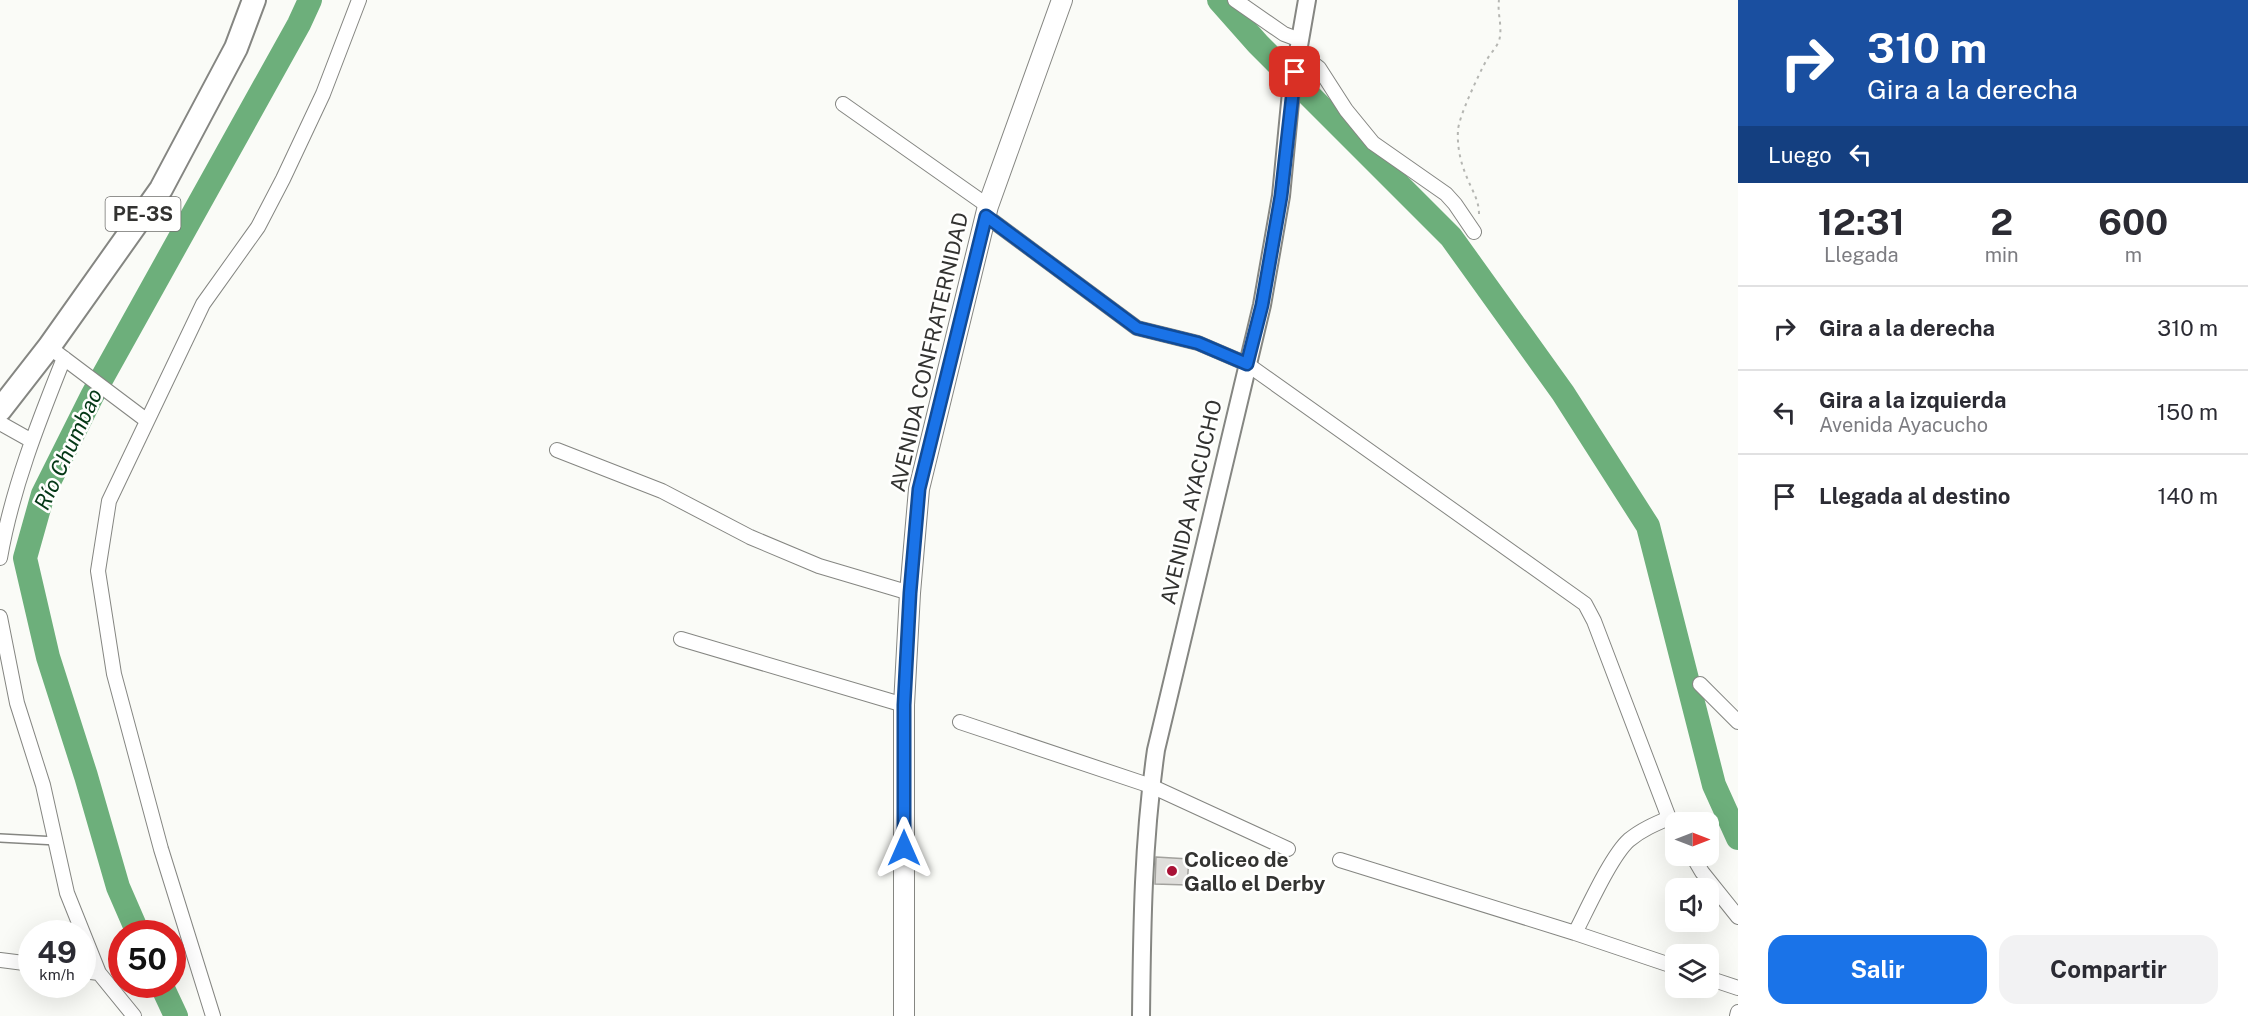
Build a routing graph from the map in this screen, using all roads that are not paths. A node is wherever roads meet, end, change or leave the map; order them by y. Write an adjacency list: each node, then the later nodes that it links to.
1 (254, 0): 10 (highway, PE-3S)
2 (359, 0): 13 (street)
3 (1062, 0): 8 (main road, AVENIDA CONFRATERNIDAD)
4 (1235, 0): 6 (street)
5 (1307, 0): 6 (street, AVENIDA AYACUCHO)
6 (1299, 46): 9 (street); 11 (street, AVENIDA AYACUCHO)
7 (843, 104): 8 (street)
8 (987, 211): 11 (street); 18 (main road, AVENIDA CONFRATERNIDAD)
9 (1474, 232)
10 (56, 352): 12 (highway, PE-3S); 13 (street); 15 (street)
11 (1247, 364): 25 (street, AVENIDA AYACUCHO); 26 (street)
12 (0, 410)
13 (141, 416): 43 (street)
14 (0, 423): 15 (street)
15 (32, 441): 17 (street)
16 (557, 450): 18 (street)
17 (0, 558)
18 (910, 593): 22 (main road, AVENIDA CONFRATERNIDAD)
19 (0, 617): 29 (street)
20 (681, 639): 22 (street)
21 (1700, 684): 24 (street)
22 (904, 705): 44 (main road, AVENIDA CONFRATERNIDAD)
23 (960, 722): 25 (street)
24 (1738, 722)
25 (1151, 786): 30 (street); 45 (street, AVENIDA AYACUCHO)
26 (1668, 812)
27 (1665, 825): 34 (street)
28 (0, 838): 29 (lane)
29 (57, 841): 39 (street)
30 (1288, 849)
31 (1340, 860): 34 (street)
32 (1698, 866): 33 (street)
33 (1738, 917)
34 (1575, 933): 37 (street)
35 (0, 960): 36 (street)
36 (18, 962)
37 (1665, 963)
38 (96, 972): 39 (street)
39 (99, 973): 42 (street)
40 (1719, 982): 41 (street)
41 (1738, 988)
42 (134, 1016)
43 (213, 1016)
44 (904, 1016)
45 (1141, 1016)

